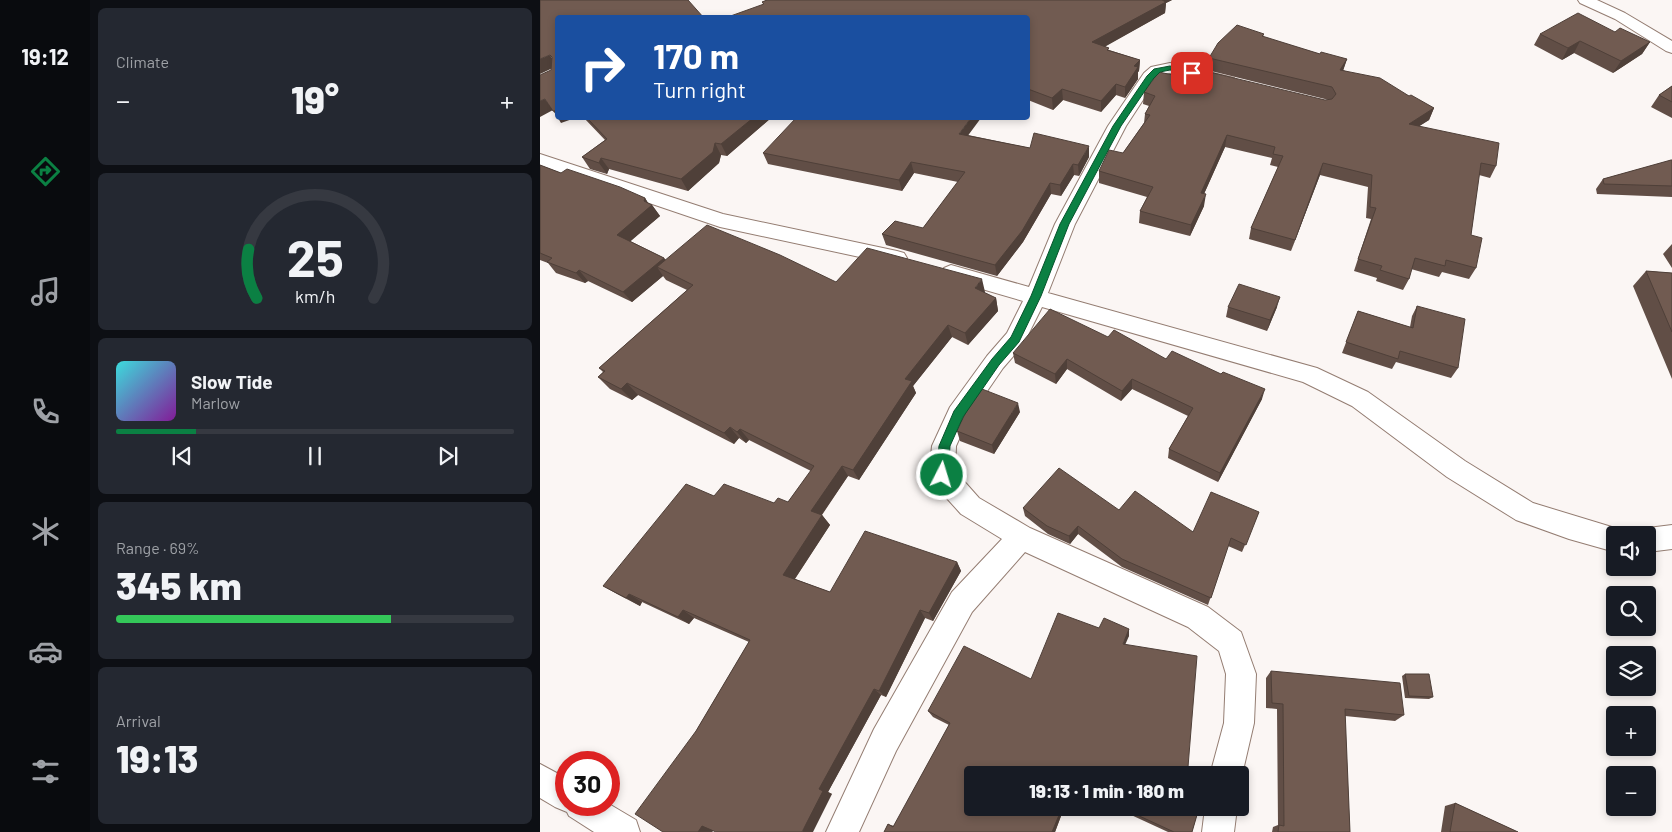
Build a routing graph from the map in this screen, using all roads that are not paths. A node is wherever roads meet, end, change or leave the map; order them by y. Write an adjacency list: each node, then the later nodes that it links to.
1 (1585, 0): 2 (street)
2 (1672, 48)
3 (1249, 88): 5 (street)
4 (540, 160): 5 (street)
5 (1036, 296): 6 (street); 7 (street)
6 (1021, 537): 10 (street); 16 (street)
7 (1606, 537)
8 (1672, 537): 9 (street)
9 (1656, 539)
10 (1228, 766)
11 (540, 780): 12 (street)
12 (555, 789)
13 (598, 816): 15 (street)
14 (1220, 816): 17 (street)
15 (624, 832)
16 (842, 832)
17 (1218, 832)

